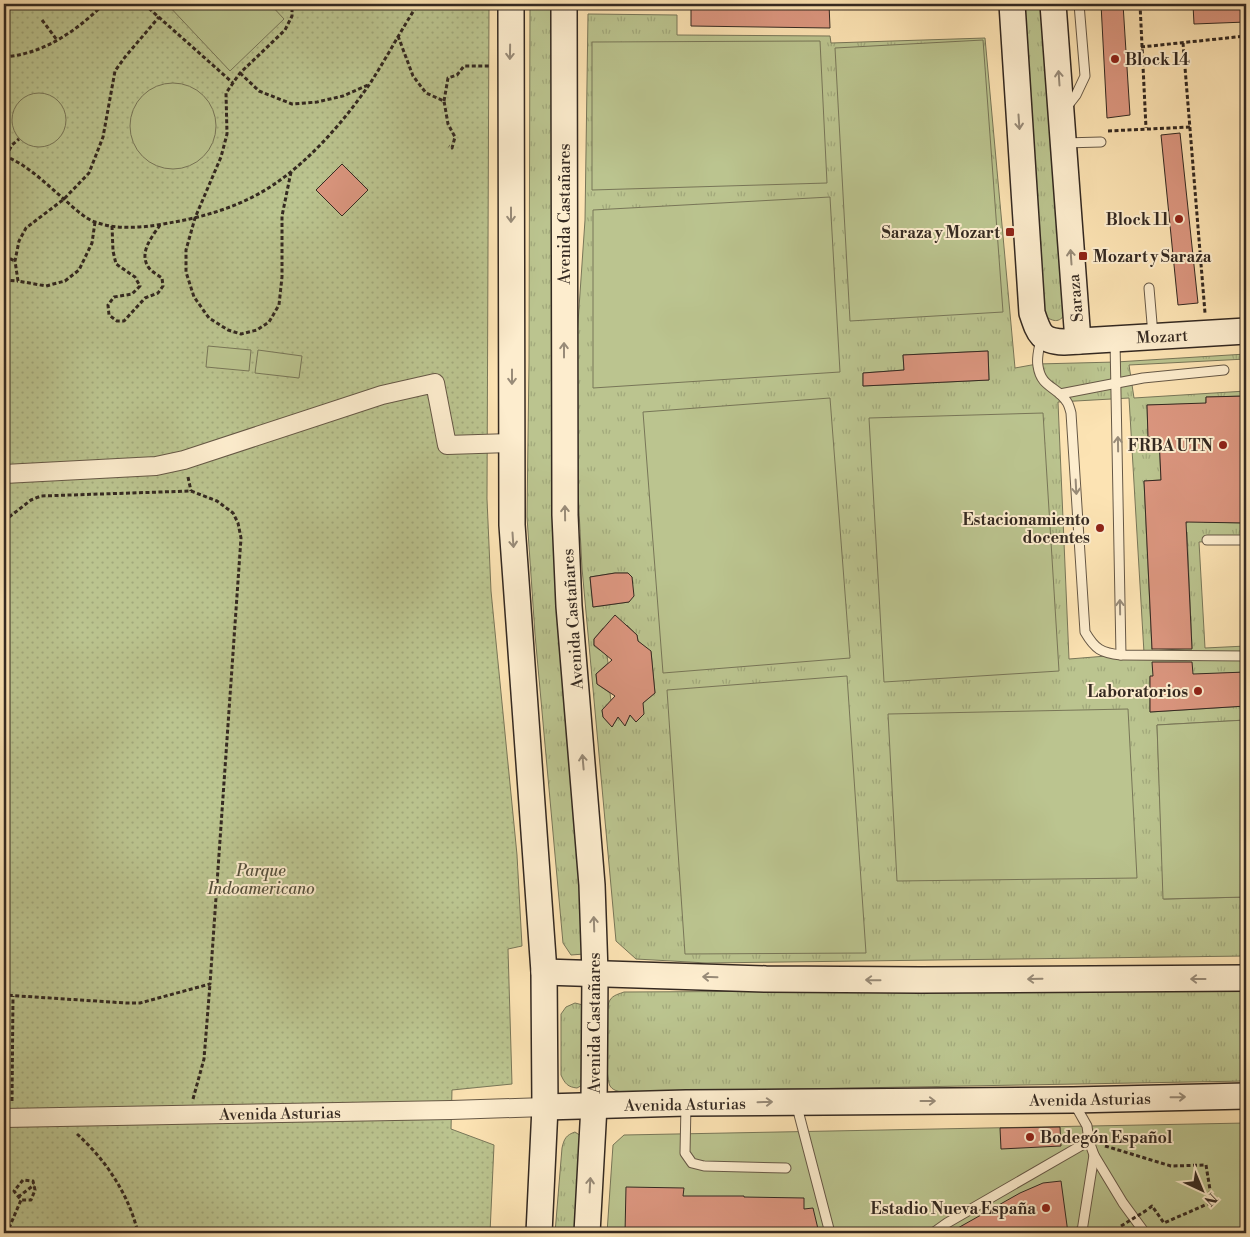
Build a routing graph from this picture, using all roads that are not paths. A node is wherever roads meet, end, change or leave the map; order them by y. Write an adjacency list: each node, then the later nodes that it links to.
1 (511, 4): 18 (main road, one-way to 18)
2 (564, 4): 25 (main road, Avenida Castañares, one-way to 2)
3 (1012, 4): 10 (main road, one-way to 10)
4 (1053, 4): 6 (main road, Saraza, one-way to 4)
5 (1079, 4): 6 (lane)
6 (1061, 114): 8 (main road, Saraza)
7 (1101, 142): 8 (lane)
8 (1064, 143): 14 (main road, Saraza, one-way to 8)
9 (1149, 288): 12 (lane)
10 (1037, 324): 14 (main road, Saraza); 17 (lane)
11 (1246, 331): 12 (main road, Mozart)
12 (1153, 336): 13 (main road, Mozart)
13 (1115, 338): 14 (main road, Mozart); 16 (lane)
14 (1078, 341)
15 (1224, 370): 16 (lane)
16 (1117, 383): 17 (lane); 22 (lane, one-way to 16)
17 (1060, 394): 22 (lane, one-way to 22)
18 (512, 443): 19 (street); 24 (main road, one-way to 24)
19 (4, 474)
20 (1206, 540): 21 (lane)
21 (1246, 540)
22 (1121, 656): 23 (lane)
23 (1246, 656)
24 (544, 972): 25 (main road); 32 (main road)
25 (595, 973): 26 (main road, one-way to 25); 31 (main road, Avenida Castañares)
26 (1246, 978)
27 (1246, 1096): 28 (main road, Avenida Asturias, one-way to 27)
28 (1072, 1100): 29 (main road, Avenida Asturias, one-way to 28); 34 (lane)
29 (796, 1102): 30 (main road, Avenida Asturias, one-way to 29); 39 (lane)
30 (686, 1103): 31 (main road, Avenida Asturias); 36 (lane)
31 (594, 1106): 32 (main road, Avenida Asturias); 38 (main road, Avenida Castañares, one-way to 31)
32 (545, 1107): 33 (street, Avenida Asturias); 37 (main road)
33 (8, 1118)
34 (1089, 1141): 35 (lane); 40 (lane)
35 (1094, 1155): 41 (lane); 42 (lane)
36 (786, 1168)
37 (539, 1233)
38 (587, 1233)
39 (830, 1233)
40 (933, 1233)
41 (1074, 1233)
42 (1145, 1233)

